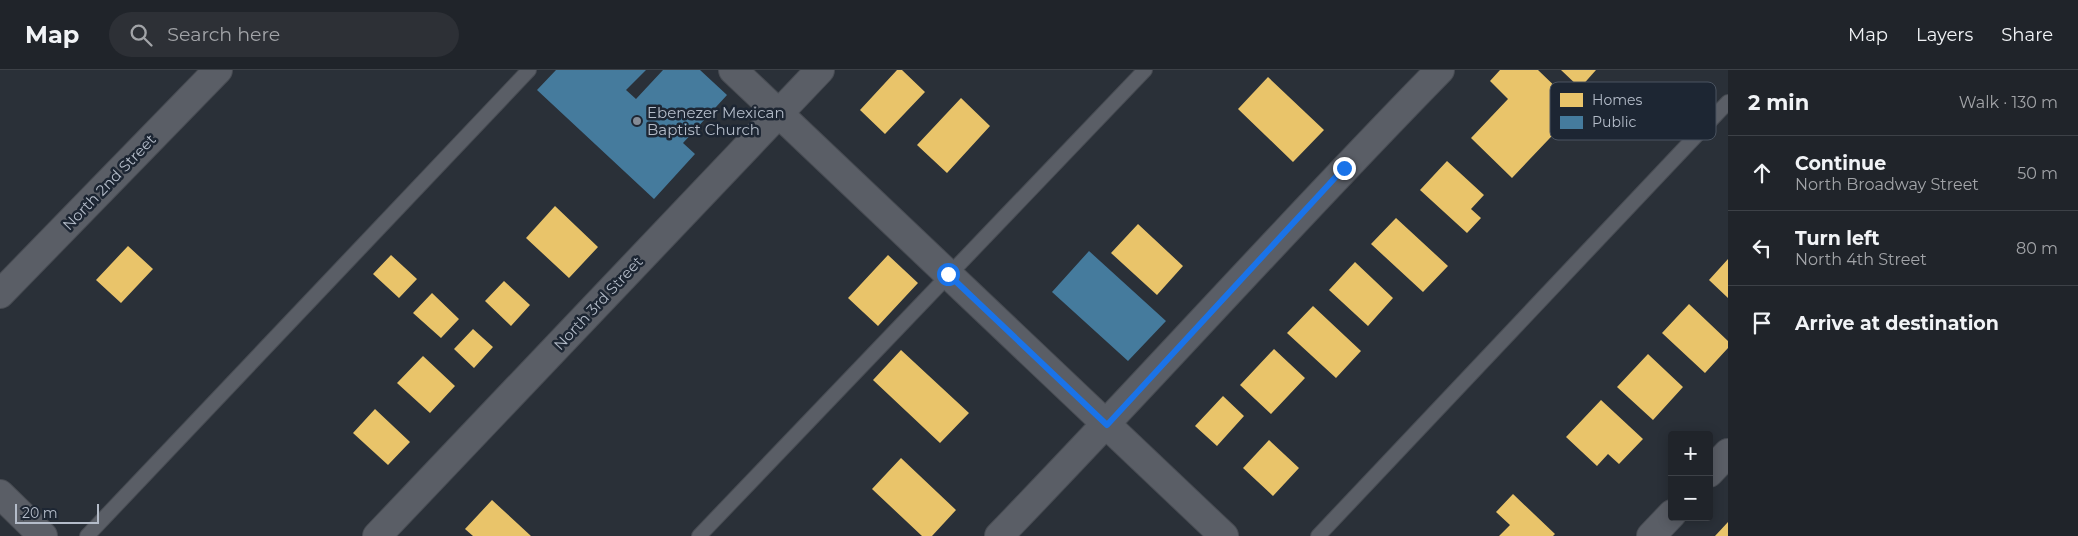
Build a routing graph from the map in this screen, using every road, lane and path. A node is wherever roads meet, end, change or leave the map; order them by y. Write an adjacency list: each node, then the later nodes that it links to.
1 (218, 70): 12 (street, North 2nd Street)
2 (529, 70): 19 (lane)
3 (733, 70): 8 (street)
4 (820, 70): 8 (street, North 3rd Street)
5 (1145, 70): 11 (lane)
6 (1440, 70): 13 (street)
7 (1728, 102): 9 (lane)
8 (778, 113): 11 (street); 20 (street, North 3rd Street)
9 (1716, 115)
10 (1692, 140): 24 (lane)
11 (948, 274): 13 (street); 21 (lane)
12 (0, 294)
13 (1107, 425): 22 (street); 23 (street)
14 (1728, 453): 15 (street)
15 (1713, 469)
16 (0, 494): 18 (street)
17 (1668, 518): 25 (street)
18 (44, 536)
19 (87, 536)
20 (377, 536)
21 (698, 536)
22 (999, 536)
23 (1224, 536)
24 (1318, 536)
25 (1651, 536)

